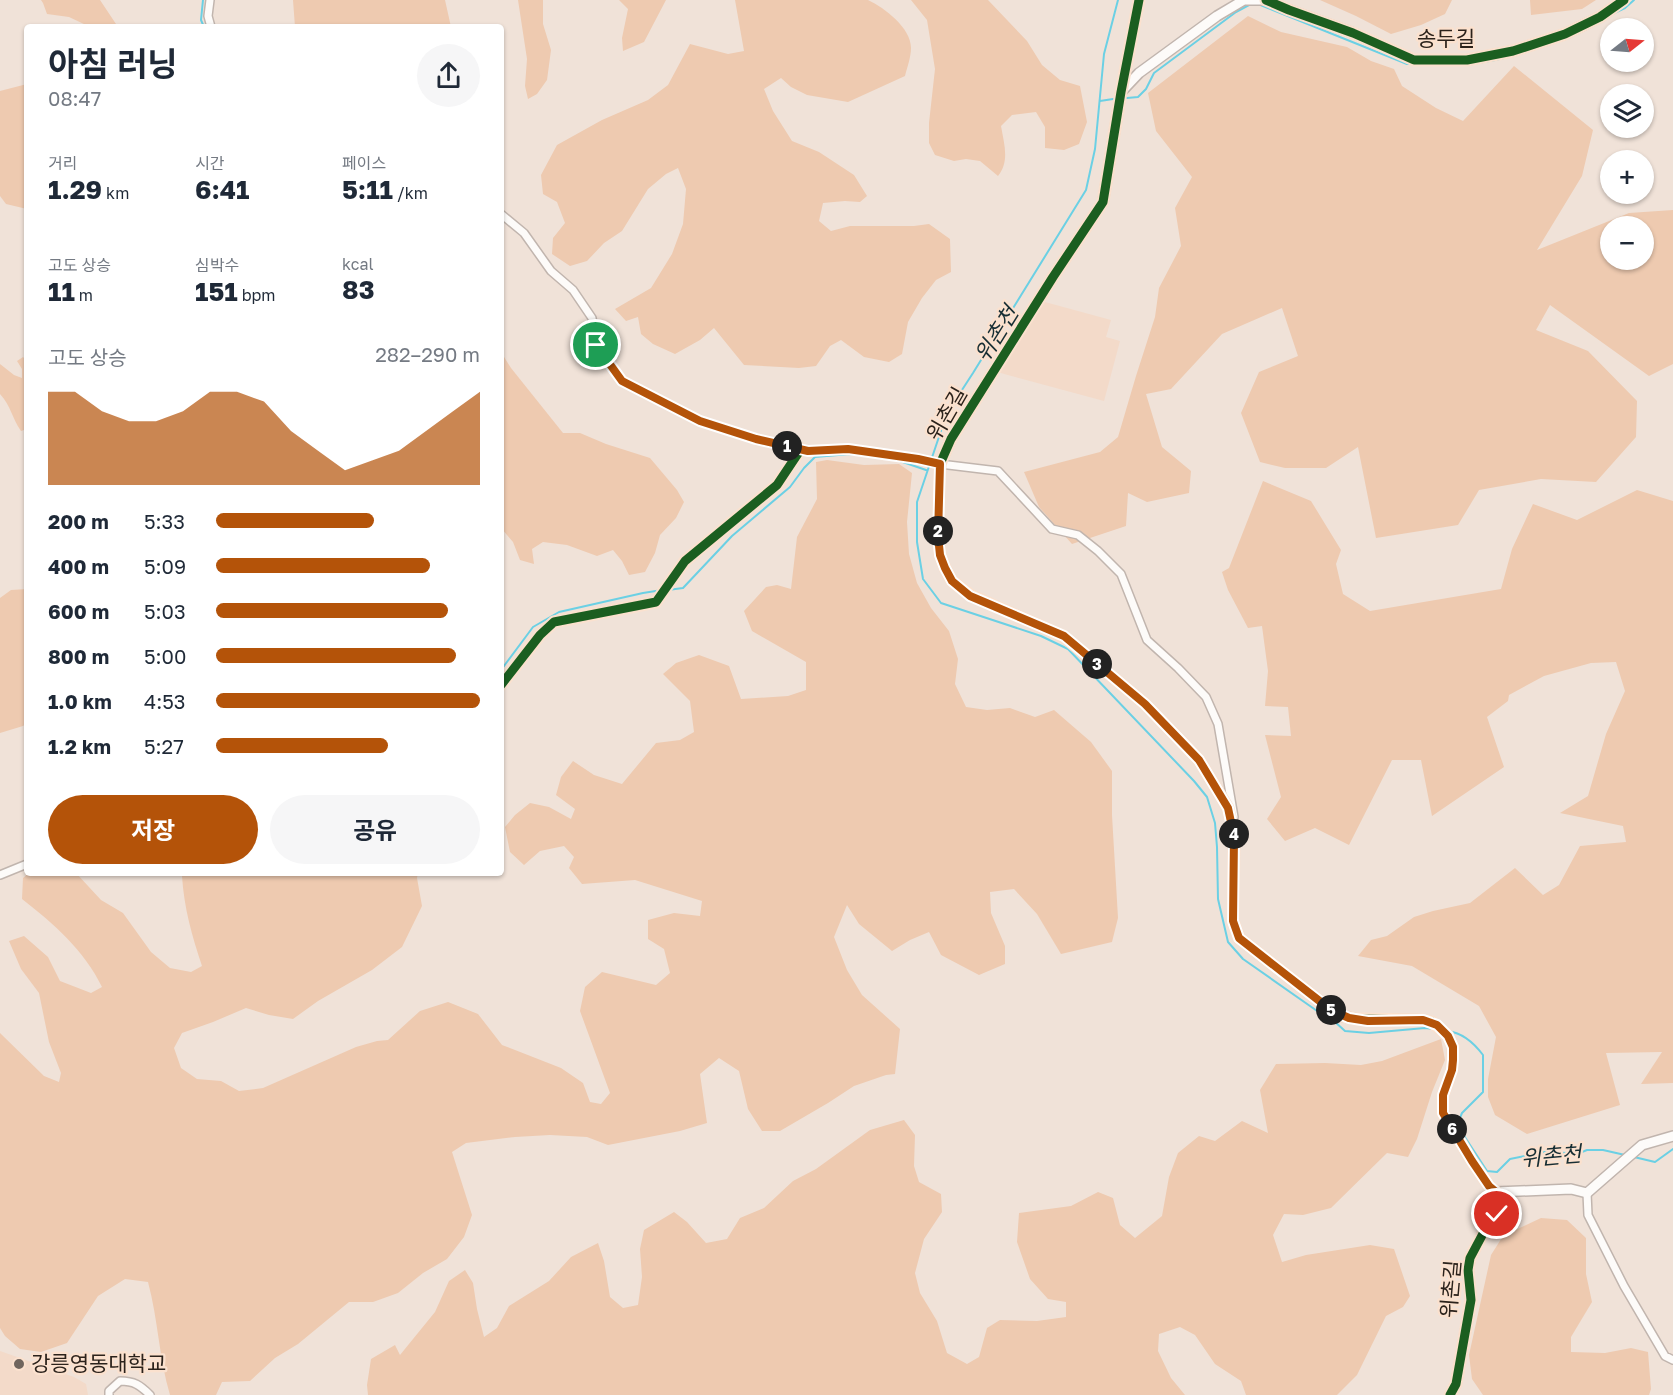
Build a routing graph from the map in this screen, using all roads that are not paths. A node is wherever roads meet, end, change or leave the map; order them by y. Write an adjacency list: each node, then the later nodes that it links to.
1 (210, 0): 5 (street)
2 (1139, 0): 6 (street, 위촌길)
3 (1265, 0): 4 (street, 송두길); 6 (street, 송두길)
4 (1624, 0)
5 (210, 24)
6 (1121, 92): 9 (street, 위촌길)
7 (504, 216): 8 (street)
8 (801, 449): 9 (street); 10 (street)
9 (938, 463): 11 (street, 위촌길); 11 (street)
10 (504, 681)
11 (1232, 826): 15 (street, 위촌길)
12 (24, 865): 13 (street)
13 (0, 875)
14 (1673, 1136): 16 (street)
15 (1496, 1192): 16 (street); 20 (street, 위촌길)
16 (1587, 1193): 17 (street)
17 (1673, 1360)
18 (109, 1395): 19 (street)
19 (150, 1395)
20 (1450, 1395)

